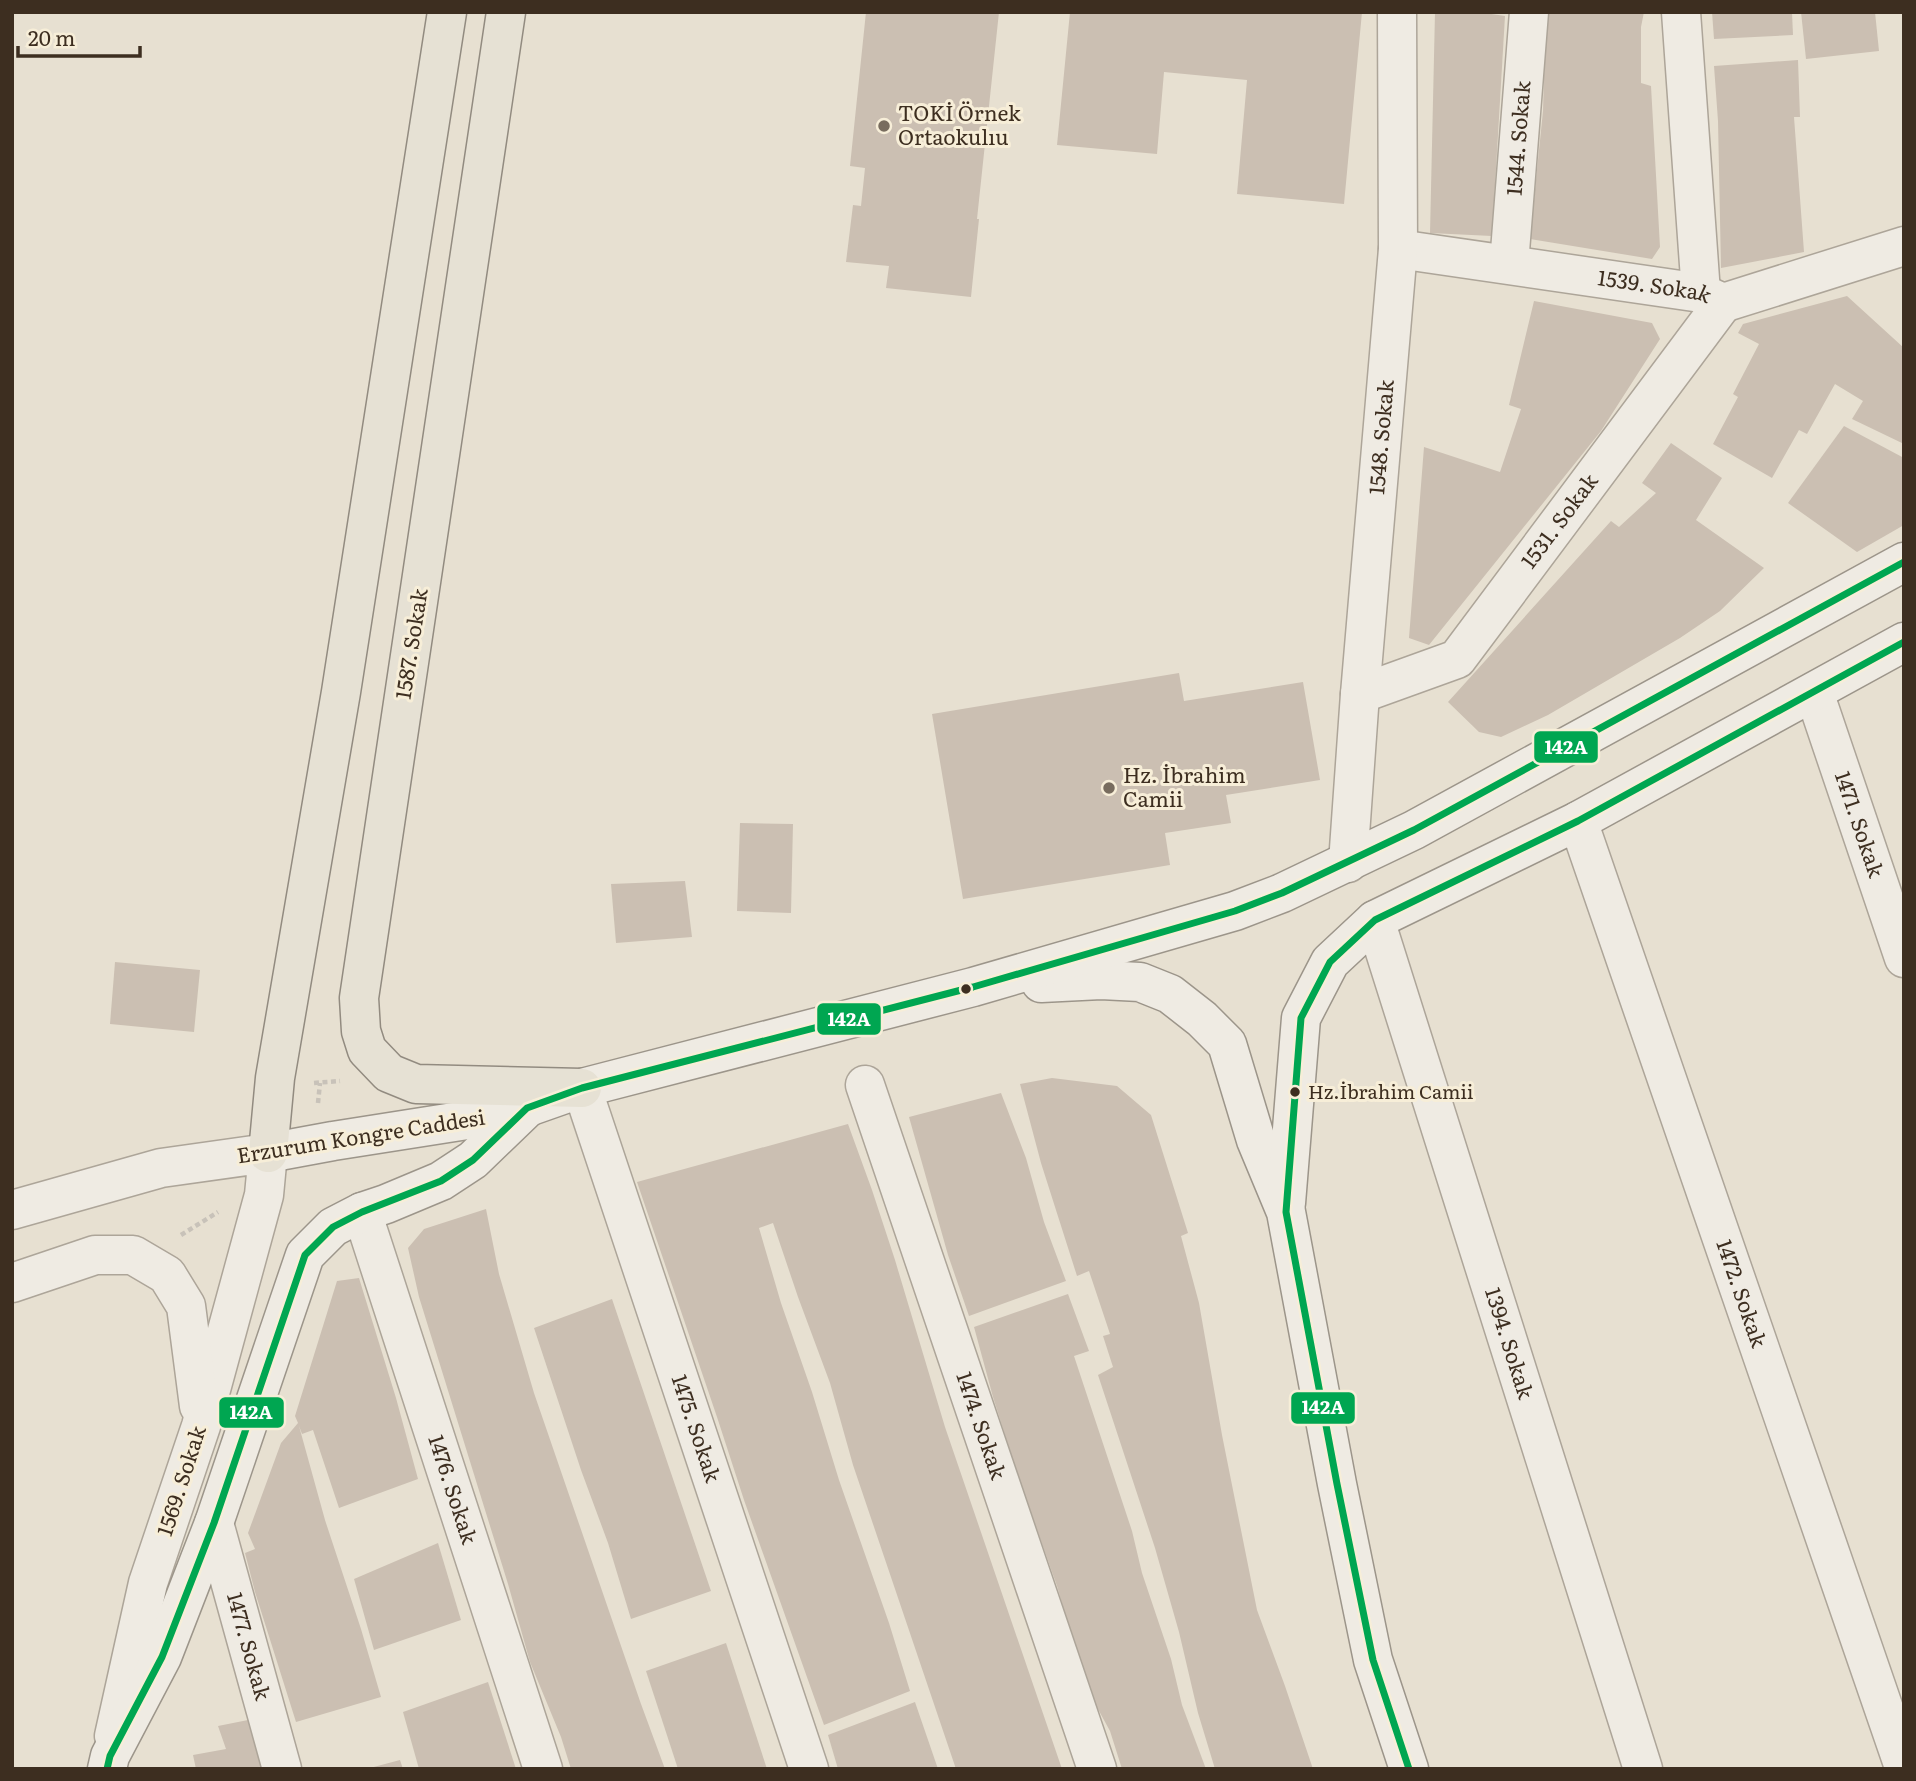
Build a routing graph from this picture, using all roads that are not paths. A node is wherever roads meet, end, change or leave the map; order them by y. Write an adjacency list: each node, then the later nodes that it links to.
1 (447, 12): 22 (main road)
2 (506, 12): 20 (main road, 1587. Sokak)
3 (1397, 12): 7 (street, 1548. Sokak)
4 (1529, 12): 8 (street, 1544. Sokak)
5 (1681, 12): 9 (street)
6 (1904, 246): 9 (street, 1539. Sokak)
7 (1398, 250): 8 (street, 1539. Sokak); 13 (street, 1548. Sokak)
8 (1509, 264): 9 (street, 1539. Sokak)
9 (1712, 298): 13 (street, 1531. Sokak)
10 (1904, 562): 15 (street, Erzurum Kongre Caddesi)
11 (1904, 642): 12 (street)
12 (1814, 692): 14 (street); 17 (street, 1471. Sokak)
13 (1360, 694): 15 (street, 1548. Sokak)
14 (1578, 821): 16 (street); 30 (street, 1472. Sokak)
15 (1348, 863): 18 (street, Erzurum Kongre Caddesi)
16 (1375, 920): 25 (street); 36 (street, 1394. Sokak)
17 (1904, 958)
18 (973, 987): 20 (street, Erzurum Kongre Caddesi); 25 (street)
19 (865, 1085): 34 (street, 1474. Sokak)
20 (582, 1088): 21 (street, Erzurum Kongre Caddesi); 33 (street, 1475. Sokak)
21 (527, 1108): 22 (street, Erzurum Kongre Caddesi); 24 (street)
22 (268, 1153): 23 (street, Erzurum Kongre Caddesi); 27 (street, 1569. Sokak)
23 (12, 1210)
24 (362, 1212): 28 (street); 32 (street, 1476. Sokak)
25 (1286, 1212): 35 (street)
26 (12, 1283): 27 (street)
27 (201, 1426): 29 (street, 1569. Sokak)
28 (214, 1523): 29 (street); 31 (street, 1477. Sokak)
29 (108, 1763)
30 (1904, 1767)
31 (282, 1769)
32 (543, 1769)
33 (809, 1769)
34 (1097, 1769)
35 (1409, 1769)
36 (1643, 1769)

